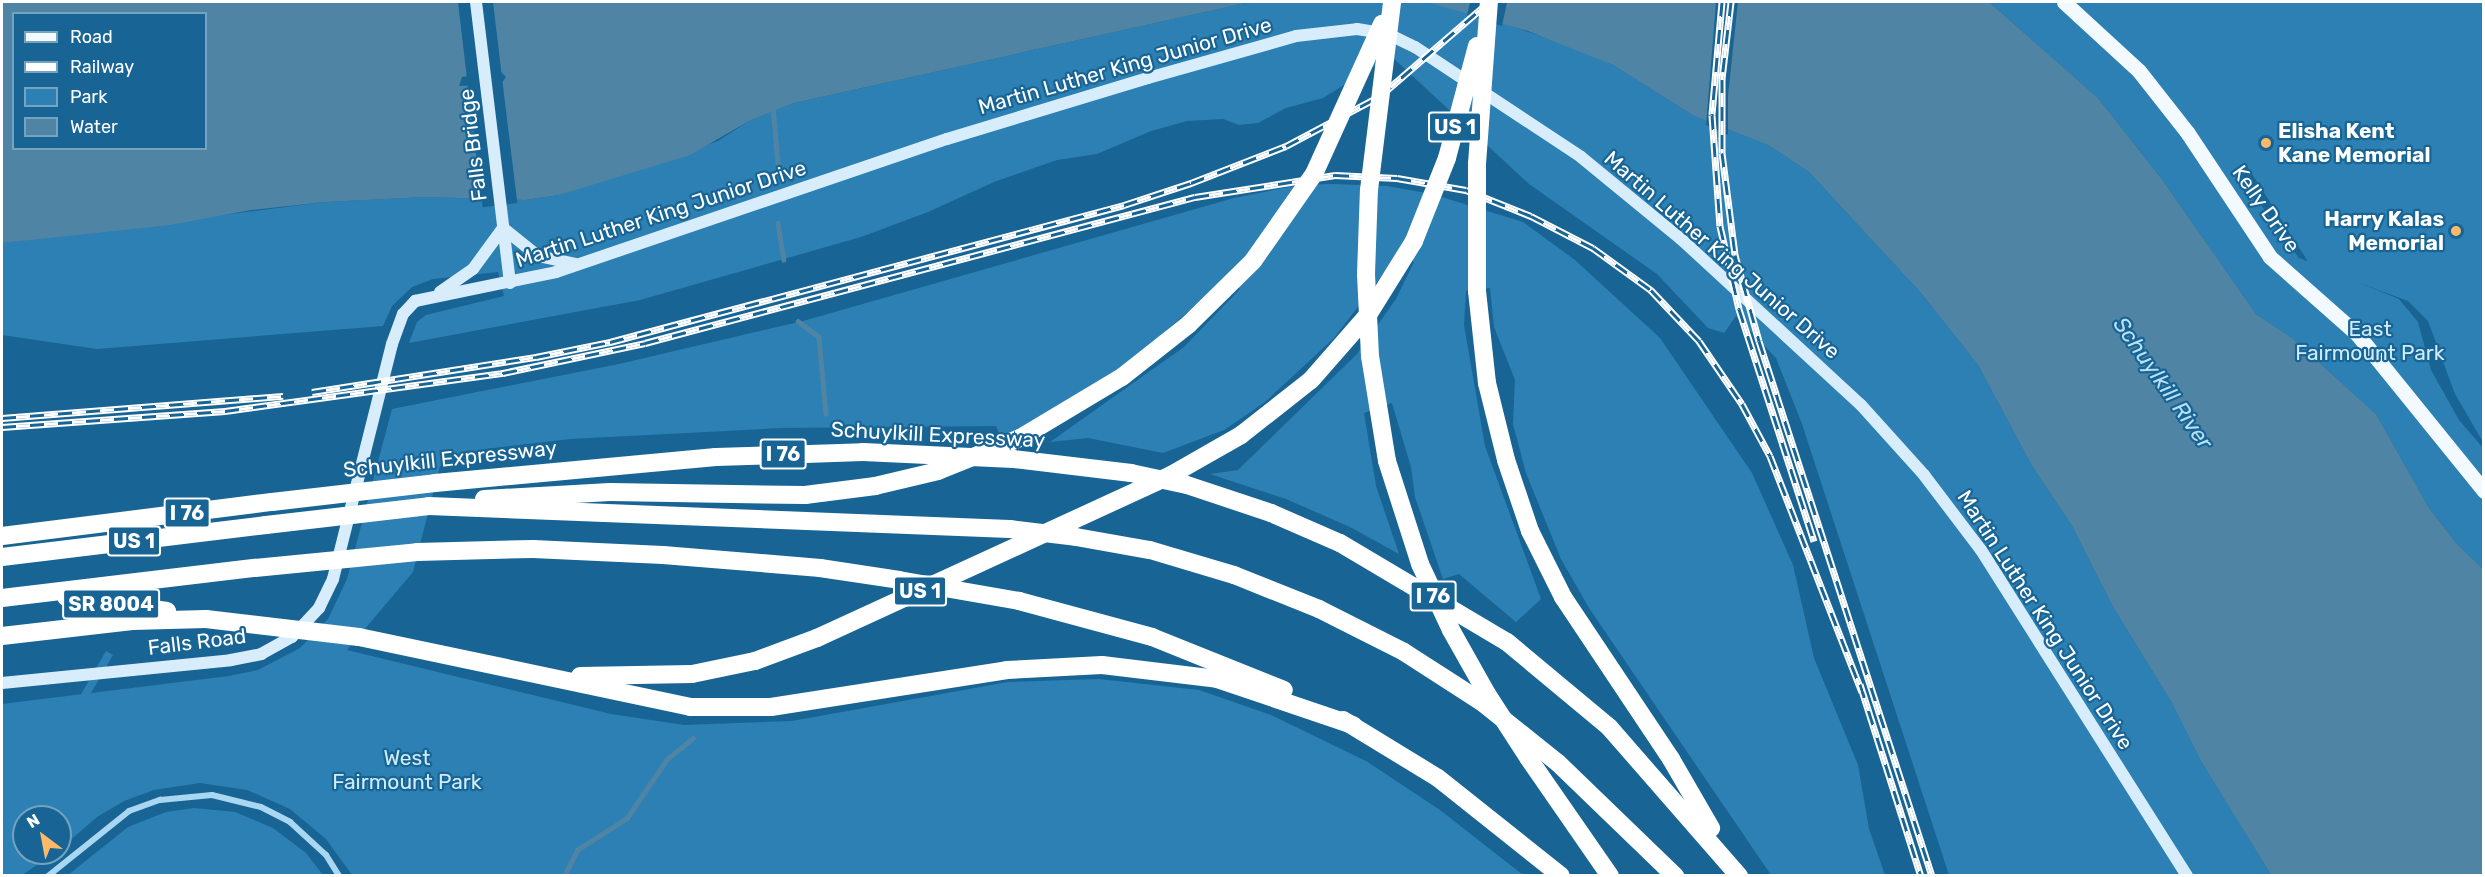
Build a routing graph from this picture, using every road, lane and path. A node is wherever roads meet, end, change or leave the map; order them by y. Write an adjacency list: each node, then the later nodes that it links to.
1 (476, 2): 5 (main road, Falls Bridge)
2 (1392, 2): 10 (highway, US 1, bridge); 24 (highway, bridge)
3 (2064, 2): 9 (main road, Kelly Drive)
4 (1488, 5): 17 (highway, US 1, bridge); 20 (highway, bridge)
5 (502, 223): 6 (main road); 7 (main road, Falls Bridge); 8 (main road)
6 (579, 264): 7 (main road, Martin Luther King Junior Drive); 27 (main road, Martin Luther King Junior Drive)
7 (510, 283): 8 (main road, Falls Road)
8 (433, 295): 18 (main road, Falls Road)
9 (2484, 491)
10 (429, 506): 12 (highway, US 1, bridge); 25 (highway, bridge)
11 (2, 536): 20 (highway, Schuylkill Expressway / I 76, bridge)
12 (2, 557)
13 (41, 593): 14 (highway); 15 (highway, SR 8004); 19 (highway, bridge)
14 (2, 598)
15 (206, 619): 16 (highway, US 1); 17 (highway, US 1, bridge)
16 (2, 636)
17 (543, 676): 19 (highway)
18 (2, 683)
19 (1353, 725): 23 (highway)
20 (1728, 858): 26 (highway, Schuylkill Expressway / I 76)
21 (48, 876): 22 (street)
22 (339, 876)
23 (1561, 876)
24 (1610, 876)
25 (1675, 876)
26 (1739, 876)
27 (2187, 876)

